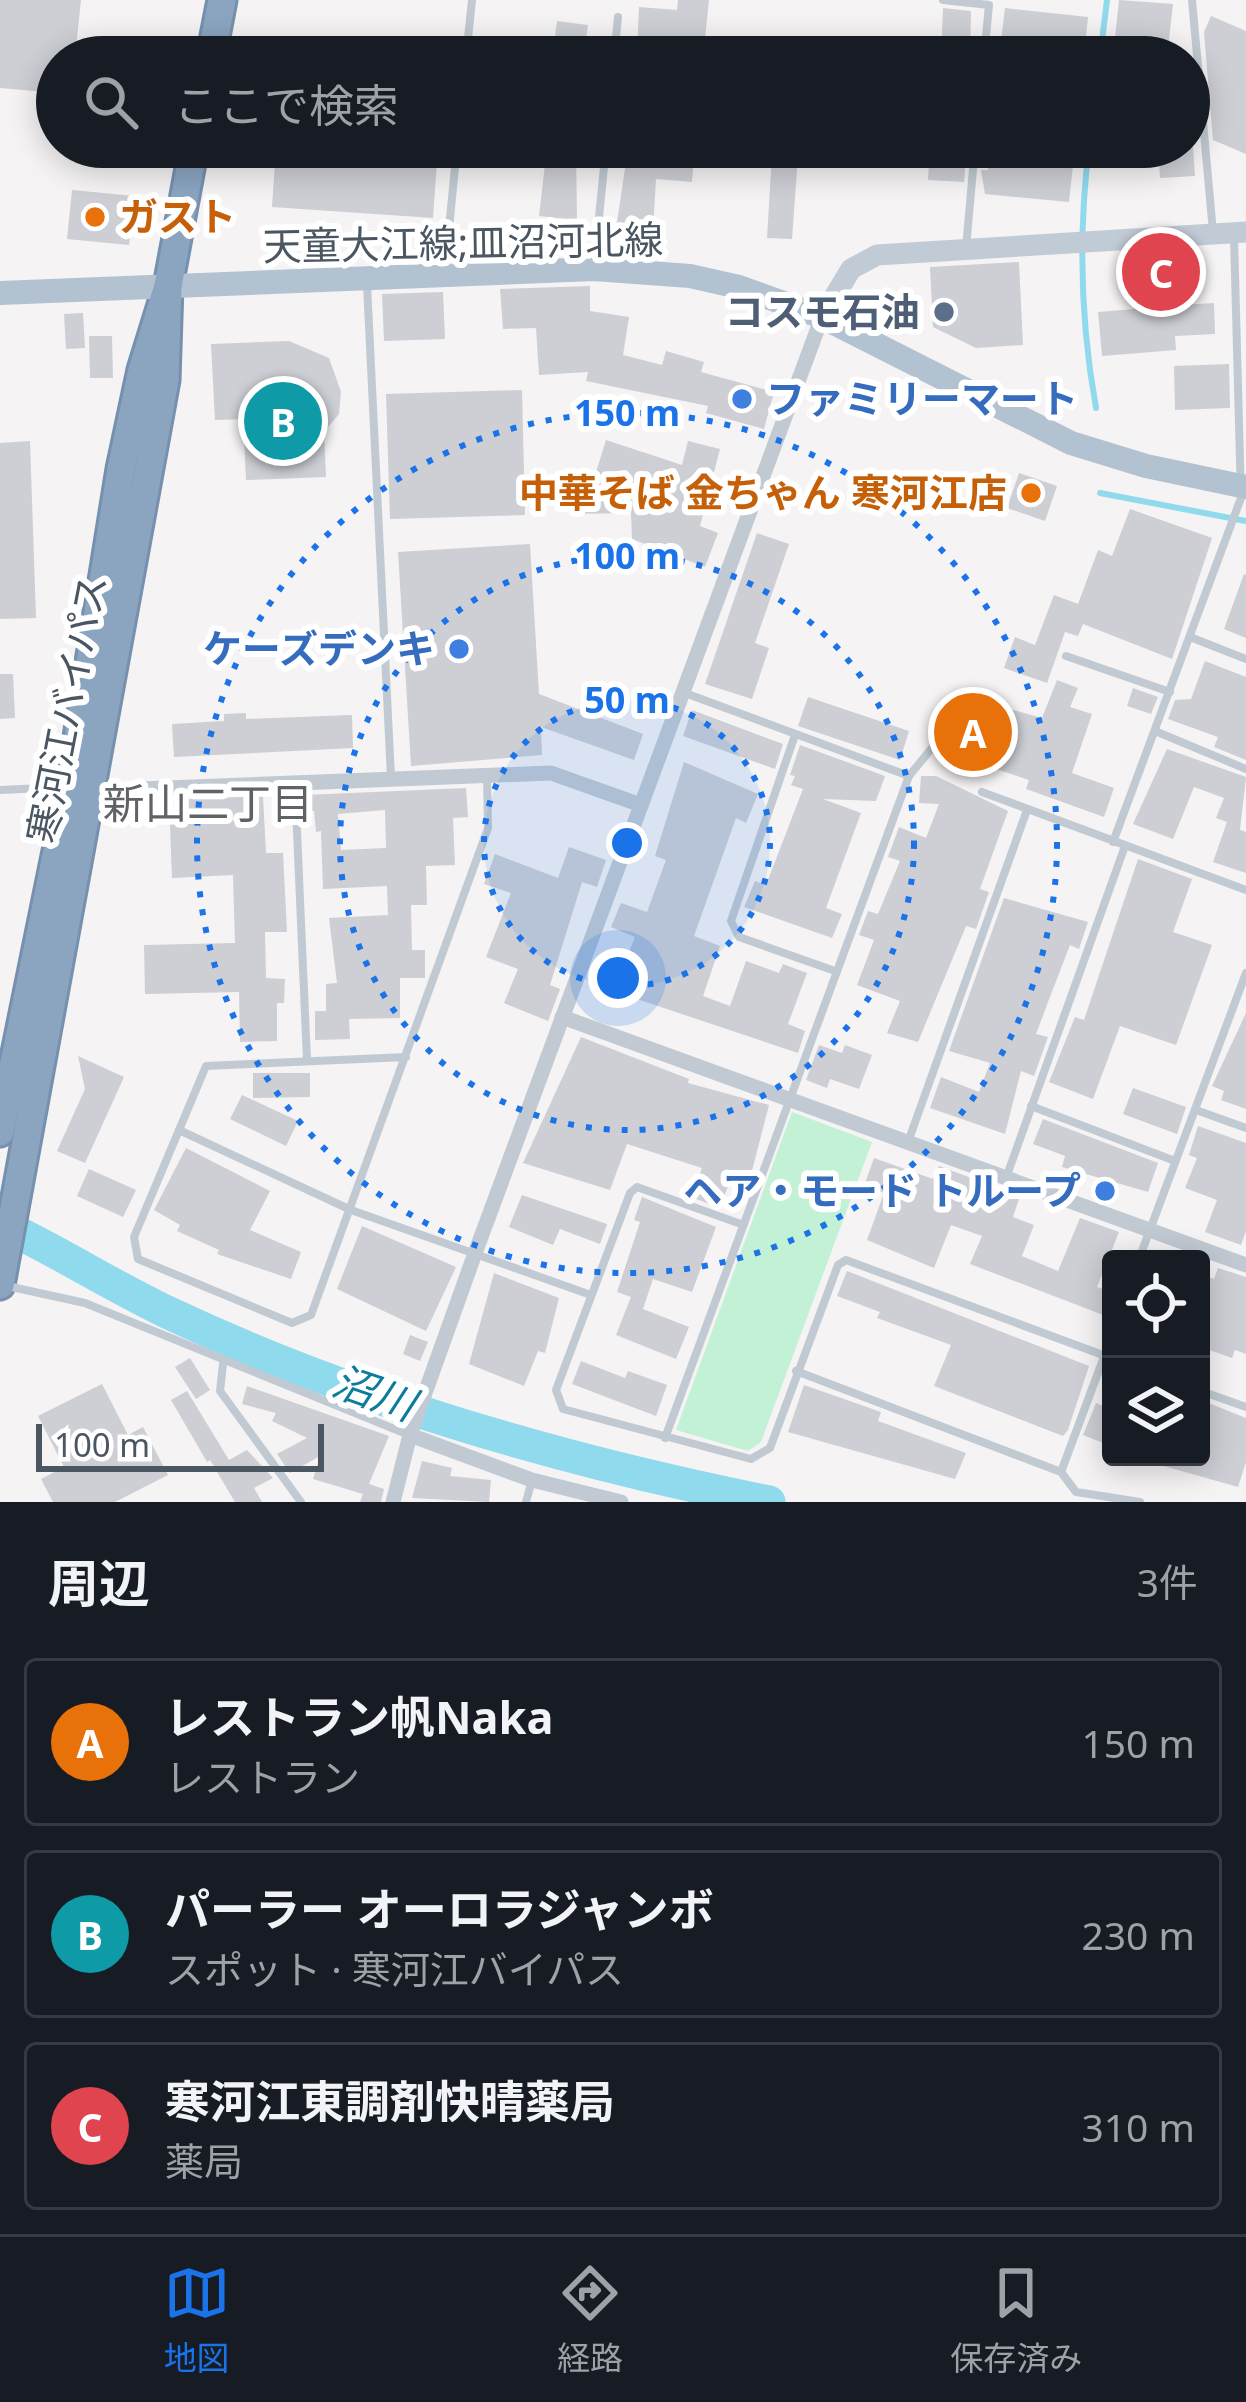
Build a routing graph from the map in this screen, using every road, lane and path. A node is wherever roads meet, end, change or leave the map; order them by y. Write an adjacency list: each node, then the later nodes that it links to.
1 (222, 0): 6 (highway)
2 (472, 0): 7 (lane)
3 (943, 0): 9 (lane)
4 (1192, 0): 10 (lane)
5 (618, 17): 8 (lane)
6 (215, 36)
7 (468, 36)
8 (616, 36)
9 (986, 36)
10 (1198, 36)
11 (1210, 108): 16 (lane)
12 (190, 168): 21 (highway, 寒河江バイパス)
13 (455, 168): 19 (lane)
14 (604, 168): 18 (lane)
15 (973, 168): 17 (lane)
16 (1231, 233): 17 (street); 24 (lane)
17 (965, 250): 23 (street)
18 (594, 269): 19 (main road, 天童大江線;皿沼河北線); 23 (main road, 天童大江線;皿沼河北線)
19 (444, 276): 20 (main road, 天童大江線;皿沼河北線)
20 (367, 279): 21 (main road, 天童大江線;皿沼河北線); 37 (lane)
21 (169, 286): 22 (main road, 天童大江線;皿沼河北線); 39 (highway, 寒河江バイパス)
22 (0, 293)
23 (823, 317): 25 (main road, 天童大江線;皿沼河北線); 29 (street)
24 (1243, 355): 25 (lane)
25 (1243, 490): 26 (lane)
26 (1190, 637): 28 (lane); 30 (lane)
27 (1066, 656): 30 (lane)
28 (1246, 659)
29 (683, 692): 33 (lane); 42 (street)
30 (1170, 692): 32 (lane)
31 (976, 693): 36 (lane)
32 (1155, 731): 34 (lane); 44 (lane)
33 (795, 735): 36 (lane); 47 (lane)
34 (1246, 769)
35 (487, 776): 37 (street); 42 (street); 52 (lane)
36 (909, 776): 47 (lane)
37 (392, 780): 38 (street)
38 (295, 784): 39 (street); 53 (lane)
39 (80, 789): 40 (lane); 59 (highway, 寒河江バイパス); 69 (highway, 寒河江バイパス)
40 (0, 790)
41 (982, 792): 43 (lane)
42 (641, 805): 51 (street)
43 (1028, 810): 44 (lane); 60 (lane)
44 (1113, 842): 45 (lane)
45 (1125, 847): 46 (lane); 55 (lane)
46 (1246, 890)
47 (836, 971): 54 (lane)
48 (1246, 973): 49 (lane)
49 (1235, 1003): 50 (lane); 56 (lane)
50 (1246, 1007)
51 (562, 1017): 54 (street); 67 (street)
52 (406, 1057): 53 (lane); 63 (lane)
53 (307, 1060): 58 (lane)
54 (788, 1100): 60 (street); 64 (lane)
55 (1030, 1106): 61 (lane); 62 (lane)
56 (1196, 1110): 57 (lane); 61 (lane)
57 (1246, 1129)
58 (179, 1130): 63 (lane); 63 (lane)
59 (0, 1132)
60 (908, 1143): 62 (street)
61 (1175, 1161): 65 (lane)
62 (1006, 1178): 65 (street)
63 (351, 1210): 67 (lane)
64 (741, 1224): 70 (lane); 78 (lane)
65 (1149, 1232): 66 (lane); 68 (street)
66 (1142, 1250)
67 (474, 1256): 70 (lane); 77 (street)
68 (1246, 1265)
69 (0, 1285): 73 (lane)
70 (591, 1295): 78 (lane)
71 (1102, 1354): 74 (lane)
72 (1107, 1358): 79 (lane)
73 (223, 1364): 77 (lane); 81 (lane)
74 (796, 1371): 78 (lane); 79 (lane)
75 (1210, 1394): 76 (lane)
76 (1246, 1407)
77 (410, 1436): 80 (street); 82 (street)
78 (665, 1438)
79 (1061, 1472): 85 (lane)
80 (532, 1480): 83 (lane); 84 (street)
81 (301, 1502)
82 (393, 1502)
83 (526, 1502)
84 (621, 1502)
85 (1140, 1502)

